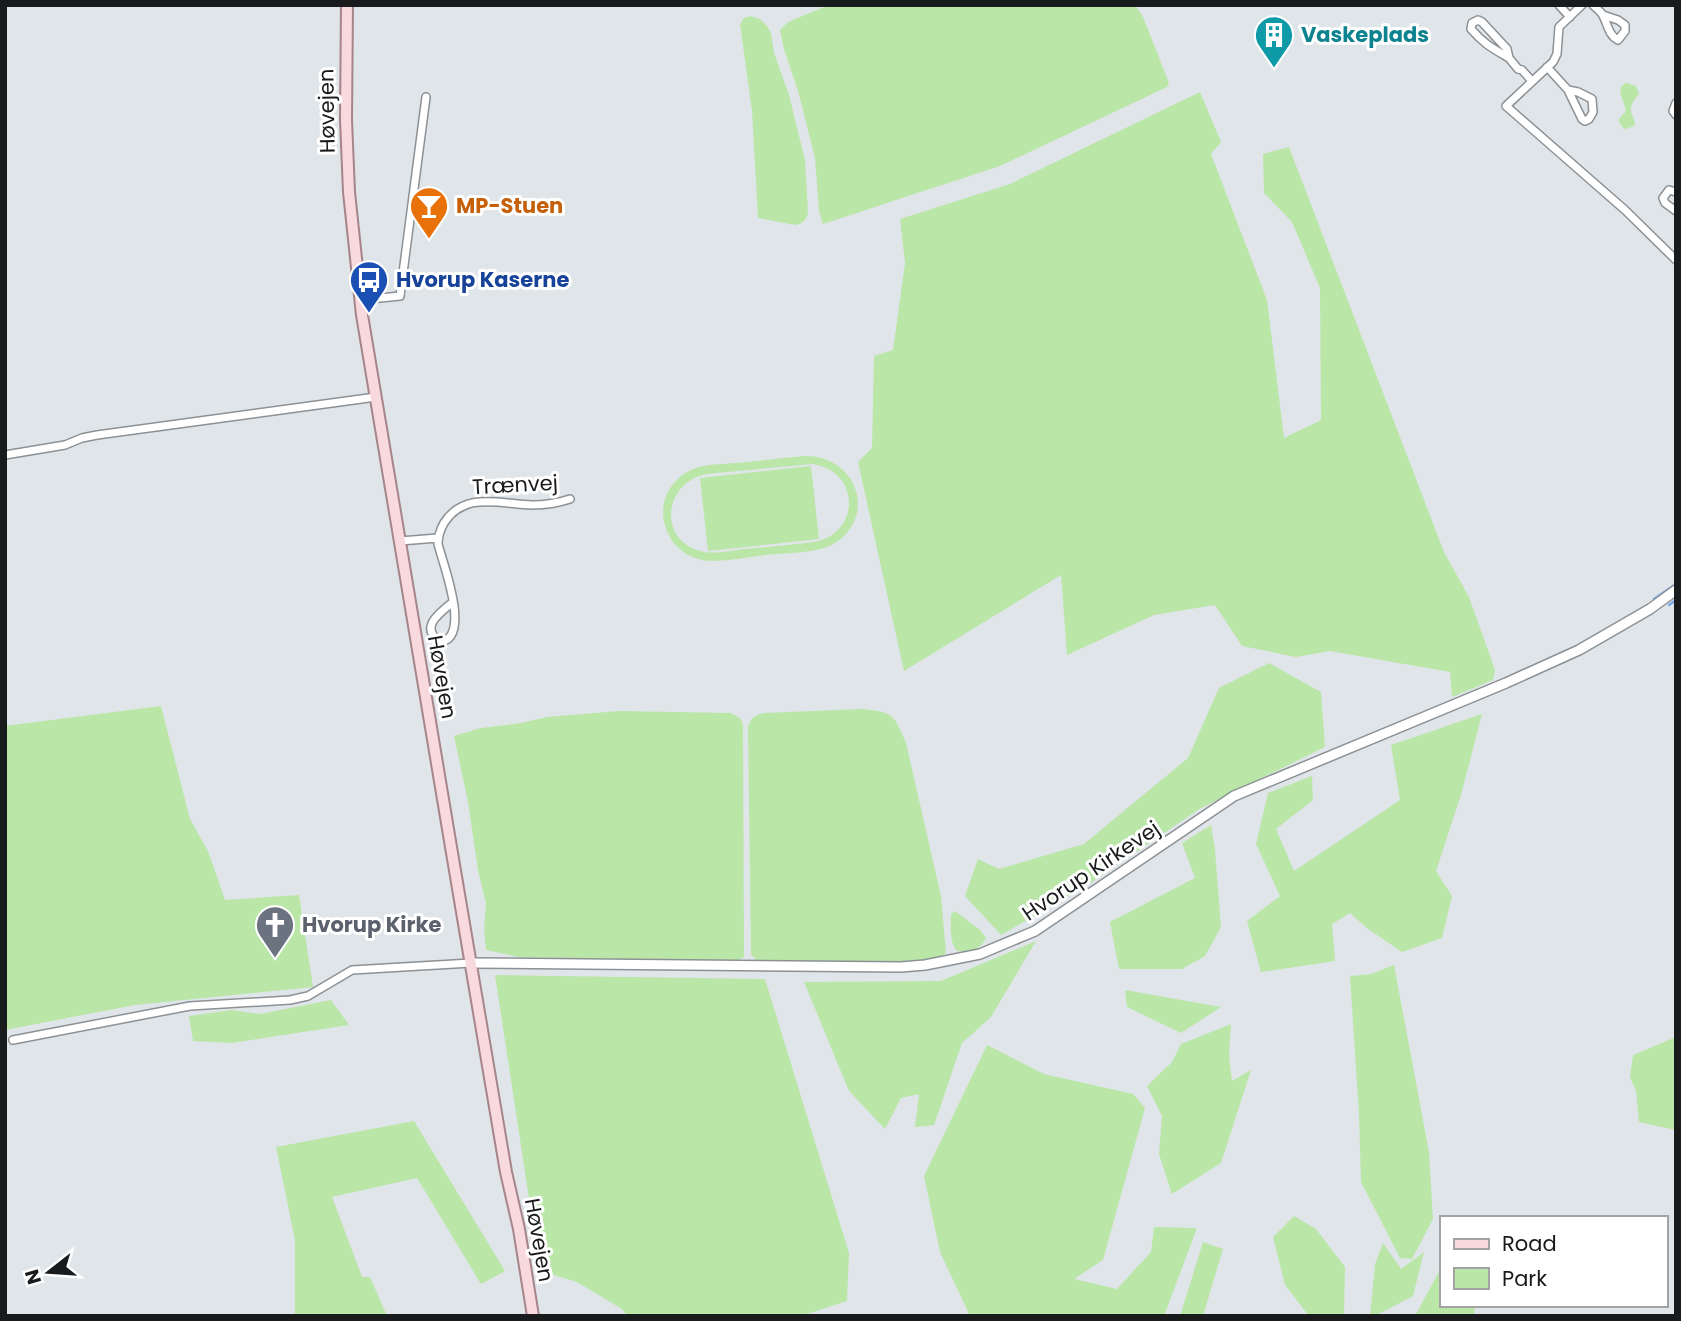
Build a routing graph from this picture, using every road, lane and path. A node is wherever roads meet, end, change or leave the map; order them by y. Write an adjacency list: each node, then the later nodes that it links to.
1 (347, 5): 17 (main road, Høvejen)
2 (1559, 5): 6 (street)
3 (1582, 5): 6 (street)
4 (1593, 5): 5 (street)
5 (1603, 15)
6 (1570, 17): 8 (street)
7 (1508, 58): 7 (street); 9 (street)
8 (1547, 67): 9 (street); 10 (street)
9 (1532, 80): 16 (street)
10 (1568, 90): 10 (street)
11 (426, 97): 17 (street)
12 (1676, 103): 13 (street)
13 (1676, 116)
14 (1676, 192): 15 (street)
15 (1676, 211)
16 (1676, 260)
17 (360, 300): 18 (main road, Høvejen)
18 (376, 397): 19 (street); 22 (main road, Høvejen)
19 (5, 454)
20 (570, 499): 21 (street, Trænvej)
21 (438, 538): 22 (street); 24 (street)
22 (400, 541): 25 (main road, Høvejen)
23 (1676, 590): 25 (street, Hvorup Kirkevej)
24 (453, 602): 24 (street)
25 (471, 963): 26 (street); 27 (main road, Høvejen)
26 (13, 1040)
27 (506, 1172): 28 (main road, Høvejen); 29 (main road, Høvejen)
28 (526, 1316)
29 (533, 1316)

